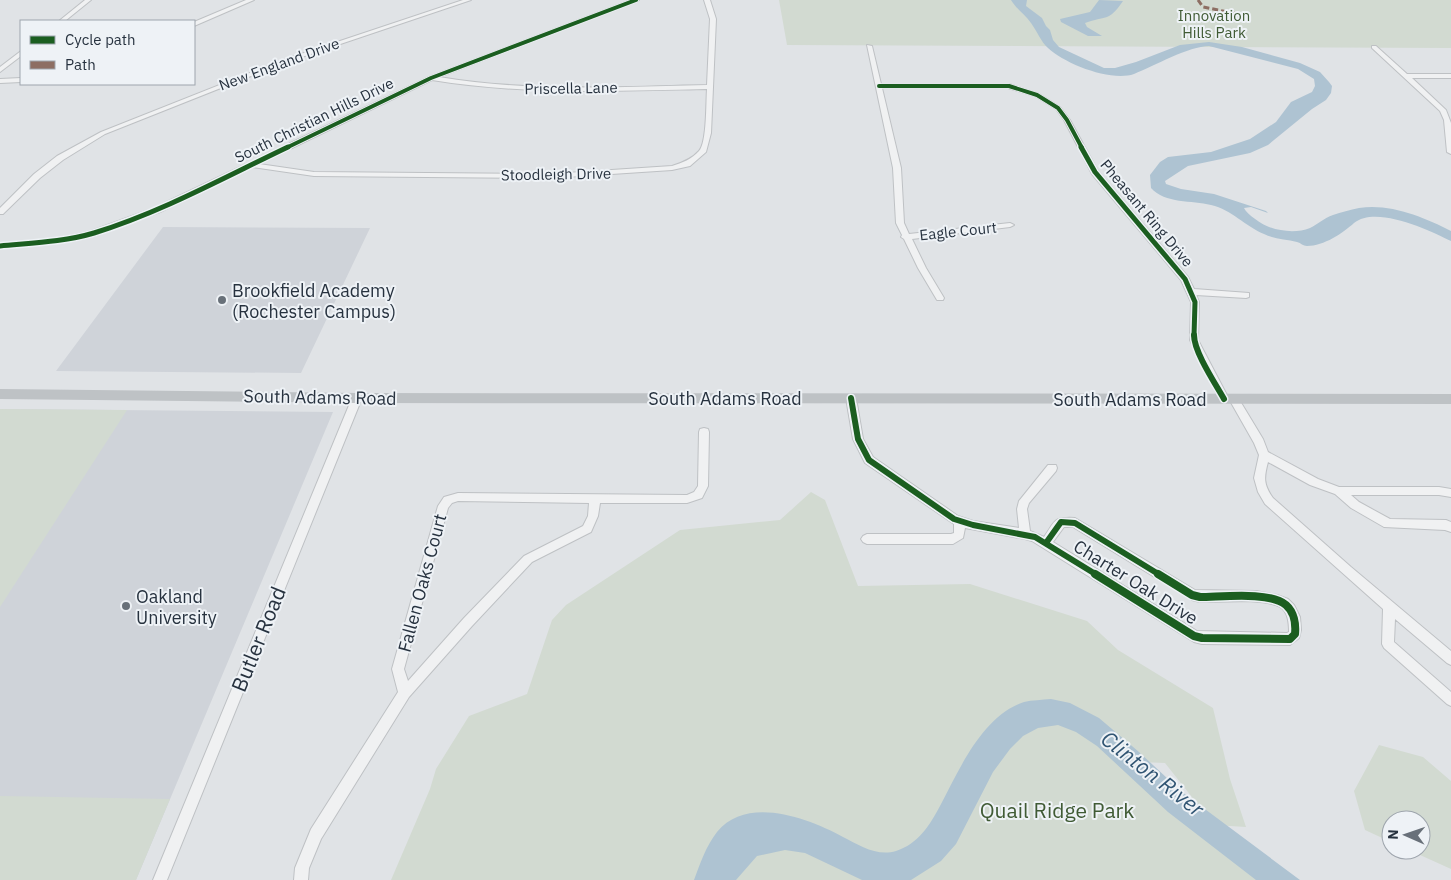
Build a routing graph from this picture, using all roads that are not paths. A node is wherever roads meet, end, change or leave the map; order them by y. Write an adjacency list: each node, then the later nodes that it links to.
1 (88, 0): 6 (street)
2 (251, 0): 7 (street)
3 (468, 0): 21 (street, New England Drive)
4 (636, 0): 14 (street, South Christian Hills Drive)
5 (707, 0): 18 (street, Stoodleigh Drive)
6 (63, 20)
7 (195, 24)
8 (869, 46): 17 (street)
9 (1374, 47): 12 (street)
10 (20, 54): 11 (street)
11 (0, 70)
12 (1406, 76): 13 (street); 19 (street)
13 (1451, 76)
14 (431, 78): 18 (street, Priscella Lane); 20 (street, South Christian Hills Drive)
15 (20, 80): 16 (street)
16 (0, 81)
17 (879, 86): 23 (street); 25 (street, Pheasant Ring Drive)
18 (711, 87): 20 (street, Stoodleigh Drive)
19 (1451, 152)
20 (252, 164): 24 (street, South Christian Hills Drive)
21 (0, 212)
22 (1010, 225): 23 (street, Eagle Court)
23 (905, 237): 27 (street)
24 (0, 246)
25 (1192, 292): 26 (street); 31 (street, Pheasant Ring Drive)
26 (1246, 294)
27 (940, 298)
28 (0, 394): 29 (main road, South Adams Road)
29 (357, 398): 30 (main road, South Adams Road); 48 (street, Butler Road)
30 (851, 398): 31 (main road, South Adams Road); 39 (street, Charter Oak Drive)
31 (1229, 399): 32 (main road, South Adams Road); 34 (street, Pheasant Ring Drive)
32 (1451, 399)
33 (704, 432): 38 (street, Fallen Oaks Court)
34 (1264, 455): 36 (street); 44 (street)
35 (1052, 468): 41 (street)
36 (1340, 491): 37 (street); 40 (street)
37 (1451, 493)
38 (595, 498): 46 (street, Fallen Oaks Court); 46 (street, Fallen Oaks Court)
39 (960, 522): 41 (street, Charter Oak Drive); 42 (street)
40 (1451, 527)
41 (1025, 534): 43 (street, Charter Oak Drive)
42 (867, 539)
43 (1046, 543): 43 (street, Charter Oak Drive)
44 (1389, 606): 45 (street); 47 (street)
45 (1451, 659)
46 (405, 693): 49 (street, Fallen Oaks Court)
47 (1451, 700)
48 (160, 880)
49 (301, 880)

